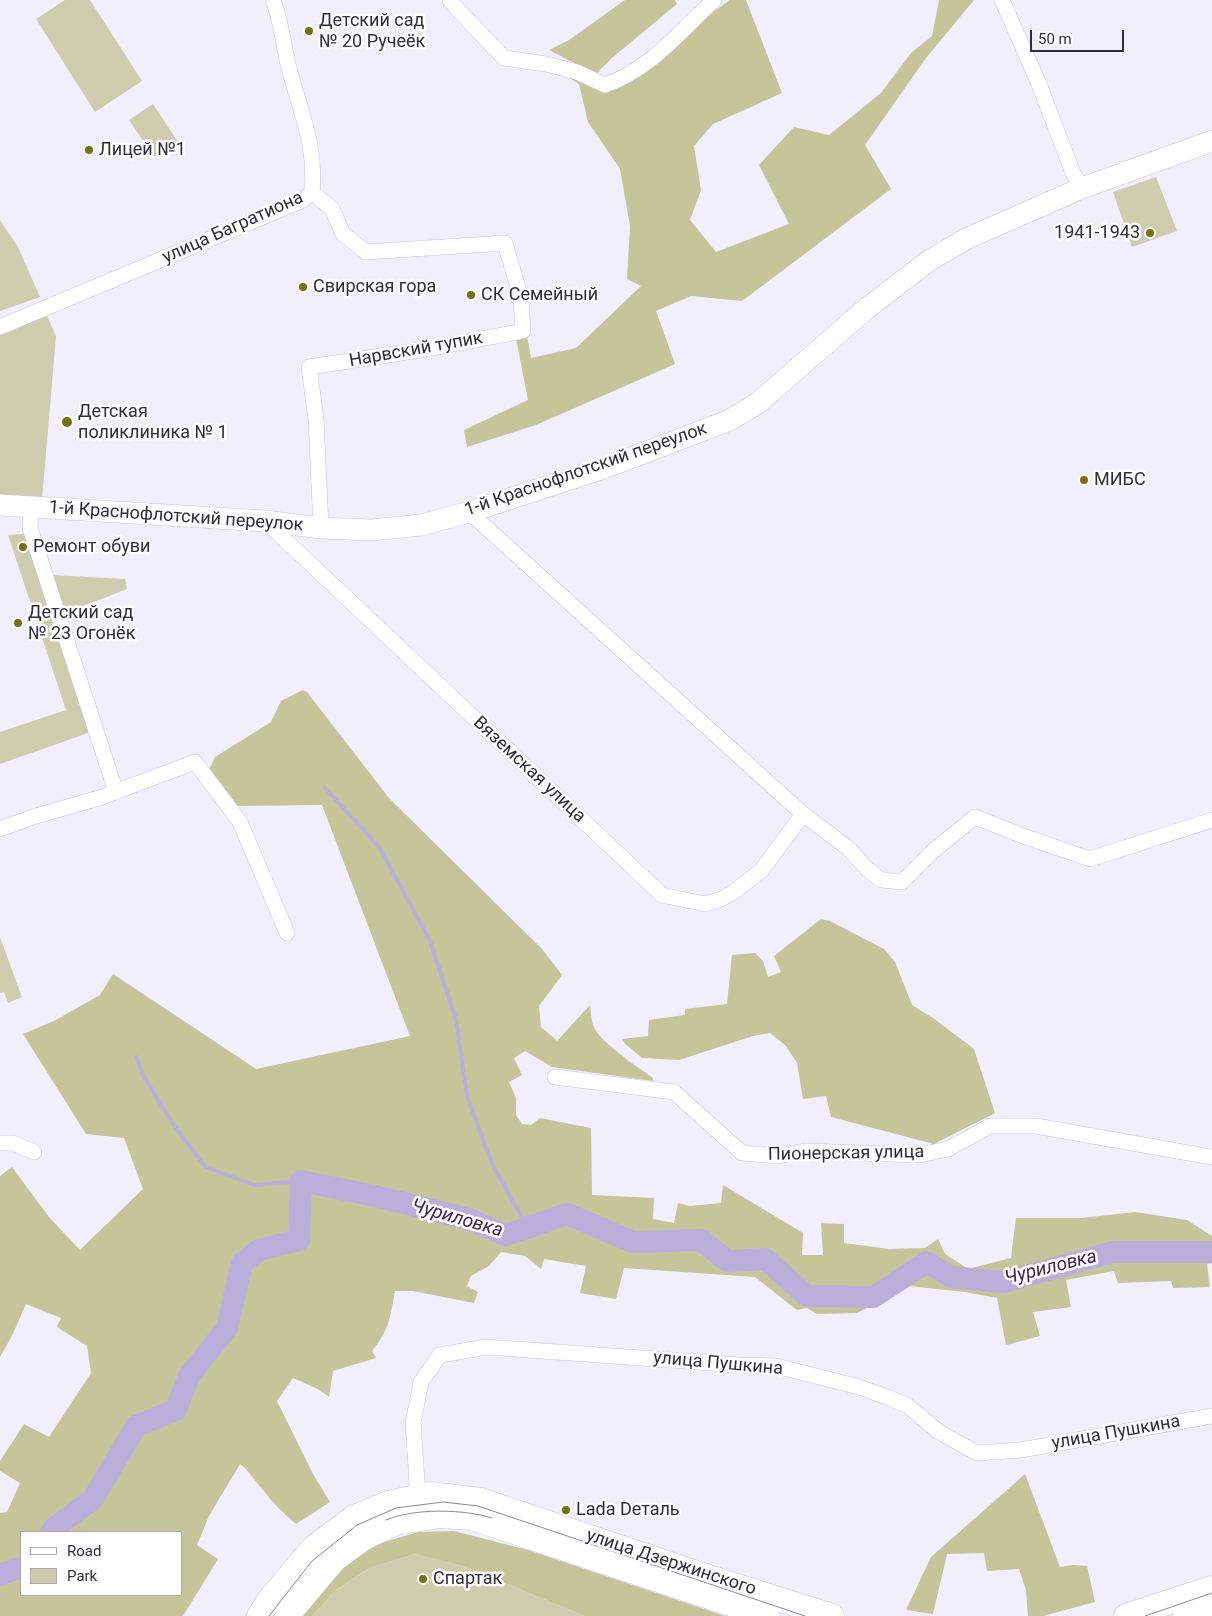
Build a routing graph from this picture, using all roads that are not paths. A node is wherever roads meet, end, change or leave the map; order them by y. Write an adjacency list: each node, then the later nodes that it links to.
1 (273, 0): 7 (street, улица Багратиона)
2 (450, 0): 3 (street)
3 (714, 0)
4 (1002, 0): 6 (street)
5 (1212, 141): 6 (street, 1-й Краснофлотский переулок)
6 (1082, 188): 11 (street, 1-й Краснофлотский переулок)
7 (312, 192): 8 (street, улица Багратиона); 13 (street, Нарвский тупик)
8 (0, 327)
9 (0, 505): 10 (street, 1-й Краснофлотский переулок)
10 (30, 507): 12 (street, 1-й Краснофлотский переулок); 14 (street)
11 (468, 512): 13 (street, 1-й Краснофлотский переулок); 15 (street)
12 (265, 521): 13 (street, 1-й Краснофлотский переулок); 15 (street, Вяземская улица)
13 (321, 528)
14 (116, 792): 17 (street); 18 (street)
15 (803, 814): 16 (street)
16 (1212, 820)
17 (0, 829)
18 (287, 933)
19 (555, 1077): 22 (street, Пионерская улица)
20 (0, 1143): 21 (street)
21 (34, 1152)
22 (1212, 1157)
23 (1212, 1416): 24 (street, улица Пушкина)
24 (418, 1497): 27 (main road, улица Дзержинского); 30 (main road, улица Дзержинского)
25 (1212, 1588): 31 (main road)
26 (1212, 1607): 32 (main road)
27 (259, 1616)
28 (287, 1616): 29 (main road, улица Дзержинского)
29 (767, 1616)
30 (832, 1616)
31 (1126, 1616)
32 (1185, 1616)

